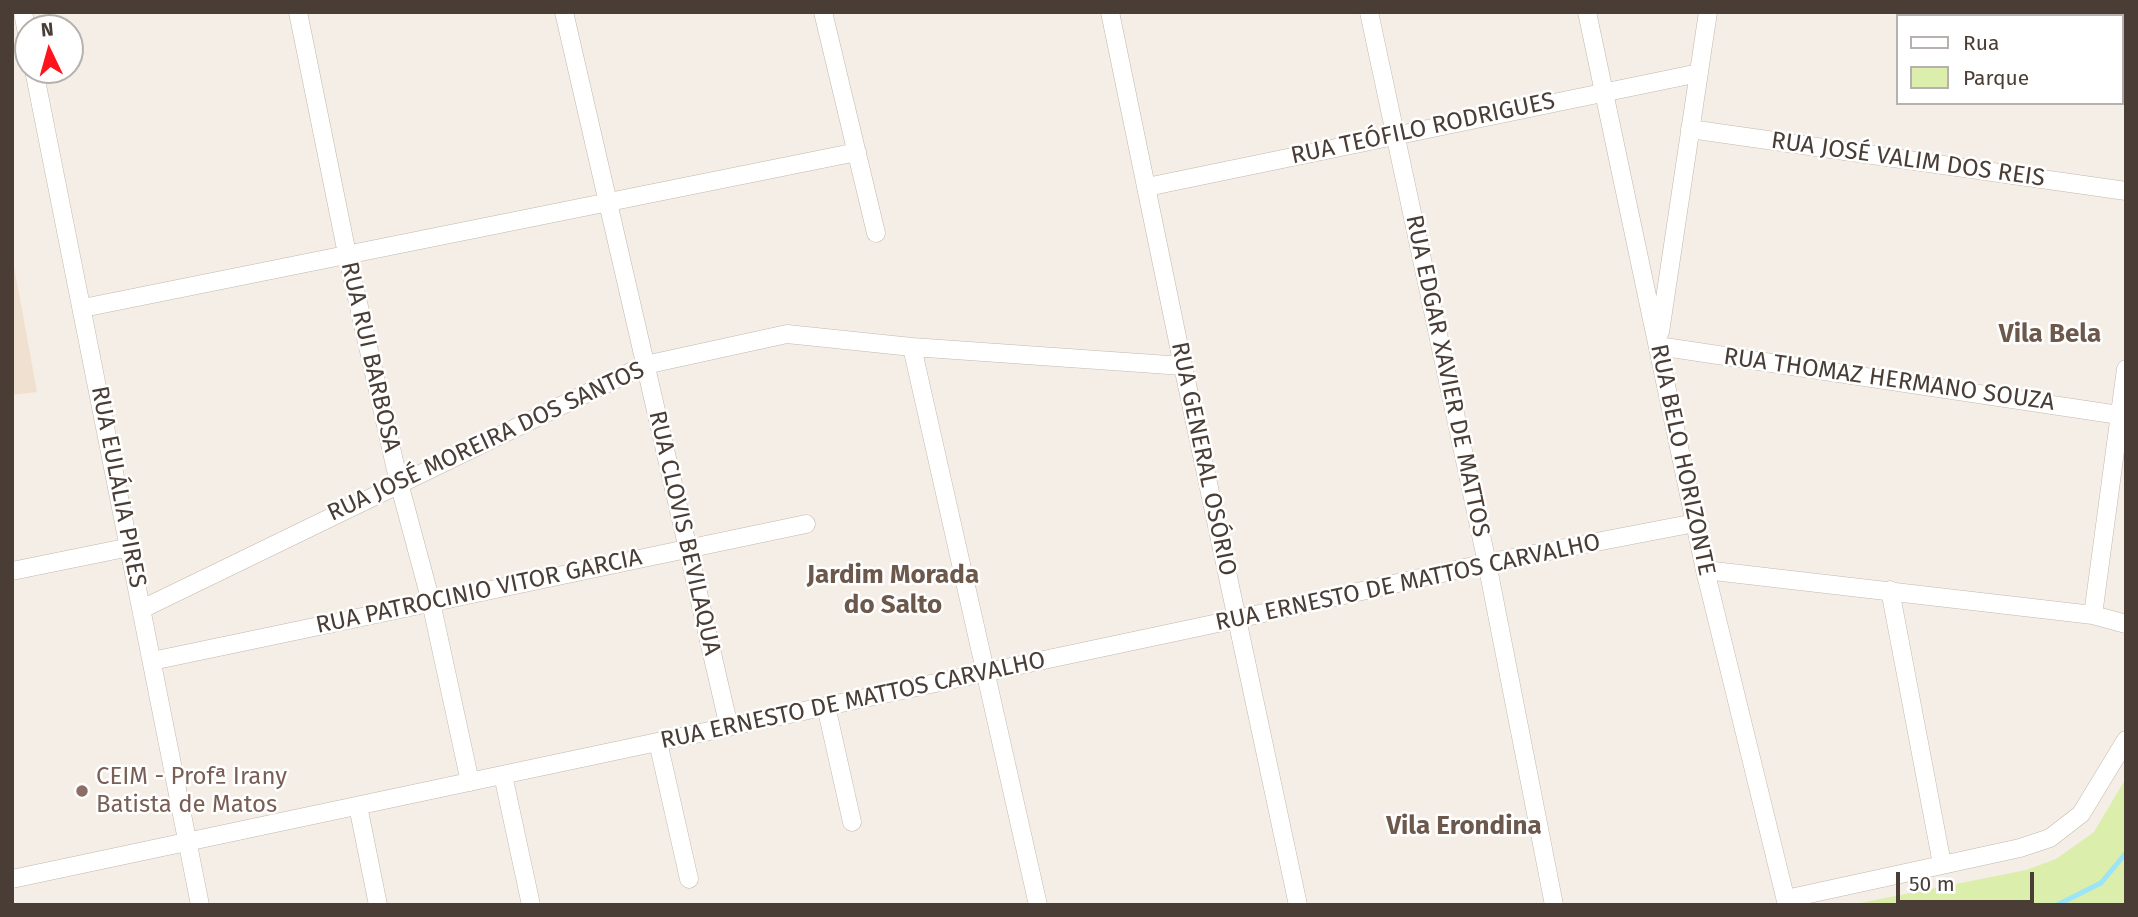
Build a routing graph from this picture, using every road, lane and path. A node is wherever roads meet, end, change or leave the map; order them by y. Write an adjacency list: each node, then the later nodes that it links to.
1 (298, 12): 18 (street, RUA RUI BARBOSA)
2 (564, 12): 16 (street, RUA CLOVIS BEVILAQUA)
3 (823, 12): 13 (street)
4 (1110, 12): 14 (street, RUA GENERAL OSÓRIO)
5 (1369, 12): 12 (street, RUA EDGAR XAVIER DE MATTOS)
6 (1587, 12): 10 (street, RUA BELO HORIZONTE)
7 (1708, 12): 8 (street)
8 (1699, 73): 10 (street, RUA TEÓFILO RODRIGUES); 11 (street)
9 (37, 84): 19 (street, RUA EULÁLIA PIRES)
10 (1602, 93): 12 (street, RUA TEÓFILO RODRIGUES); 20 (street, RUA BELO HORIZONTE)
11 (1690, 129): 15 (street, RUA JOSÉ VALIM DOS REIS); 20 (street)
12 (1394, 134): 14 (street, RUA TEÓFILO RODRIGUES); 31 (street, RUA EDGAR XAVIER DE MATTOS)
13 (857, 152): 16 (street); 17 (street)
14 (1147, 187): 23 (street, RUA GENERAL OSÓRIO)
15 (2126, 191)
16 (608, 203): 18 (street); 22 (street, RUA CLOVIS BEVILAQUA)
17 (876, 233)
18 (346, 254): 19 (street); 26 (street, RUA RUI BARBOSA)
19 (83, 308): 29 (street, RUA EULÁLIA PIRES)
20 (1658, 346): 25 (street, RUA THOMAZ HERMANO SOUZA); 27 (street, RUA BELO HORIZONTE)
21 (912, 347): 22 (street, RUA JOSÉ MOREIRA DOS SANTOS); 23 (street, RUA JOSÉ MOREIRA DOS SANTOS); 41 (street)
22 (645, 365): 26 (street, RUA JOSÉ MOREIRA DOS SANTOS); 30 (street, RUA CLOVIS BEVILAQUA)
23 (1183, 366): 38 (street, RUA GENERAL OSÓRIO)
24 (2126, 369): 25 (street)
25 (2119, 415): 37 (street)
26 (399, 483): 35 (street, RUA RUI BARBOSA); 36 (street, RUA JOSÉ MOREIRA DOS SANTOS)
27 (1695, 523): 31 (street, RUA ERNESTO DE MATTOS CARVALHO); 33 (street, RUA BELO HORIZONTE)
28 (806, 524): 30 (street, RUA PATROCINIO VITOR GARCIA)
29 (130, 547): 32 (street); 36 (street, RUA EULÁLIA PIRES)
30 (688, 549): 35 (street, RUA PATROCINIO VITOR GARCIA); 43 (street, RUA CLOVIS BEVILAQUA)
31 (1487, 563): 38 (street, RUA ERNESTO DE MATTOS CARVALHO); 60 (street, RUA EDGAR XAVIER DE MATTOS)
32 (12, 570)
33 (1705, 570): 34 (street); 54 (street, RUA BELO HORIZONTE)
34 (1890, 590): 37 (street); 51 (street)
35 (431, 602): 40 (street, RUA PATROCINIO VITOR GARCIA); 47 (street, RUA RUI BARBOSA)
36 (142, 609): 40 (street, RUA EULÁLIA PIRES)
37 (2093, 615): 39 (street)
38 (1237, 620): 41 (street, RUA ERNESTO DE MATTOS CARVALHO); 59 (street, RUA GENERAL OSÓRIO)
39 (2126, 624)
40 (152, 661): 50 (street, RUA EULÁLIA PIRES)
41 (985, 673): 42 (street, RUA ERNESTO DE MATTOS CARVALHO); 58 (street)
42 (826, 706): 43 (street, RUA ERNESTO DE MATTOS CARVALHO); 49 (street)
43 (729, 727): 45 (street, RUA ERNESTO DE MATTOS CARVALHO)
44 (2126, 740): 51 (street)
45 (658, 742): 46 (street, RUA ERNESTO DE MATTOS CARVALHO); 53 (street)
46 (503, 775): 47 (street, RUA ERNESTO DE MATTOS CARVALHO); 57 (street)
47 (470, 782): 48 (street, RUA ERNESTO DE MATTOS CARVALHO)
48 (358, 806): 50 (street, RUA ERNESTO DE MATTOS CARVALHO); 56 (street)
49 (852, 822)
50 (187, 842): 52 (street, RUA ERNESTO DE MATTOS CARVALHO); 55 (street, RUA EULÁLIA PIRES)
51 (1942, 863): 54 (street)
52 (12, 879)
53 (689, 879)
54 (1786, 902)
55 (200, 905)
56 (378, 905)
57 (531, 905)
58 (1038, 905)
59 (1298, 905)
60 (1555, 905)

